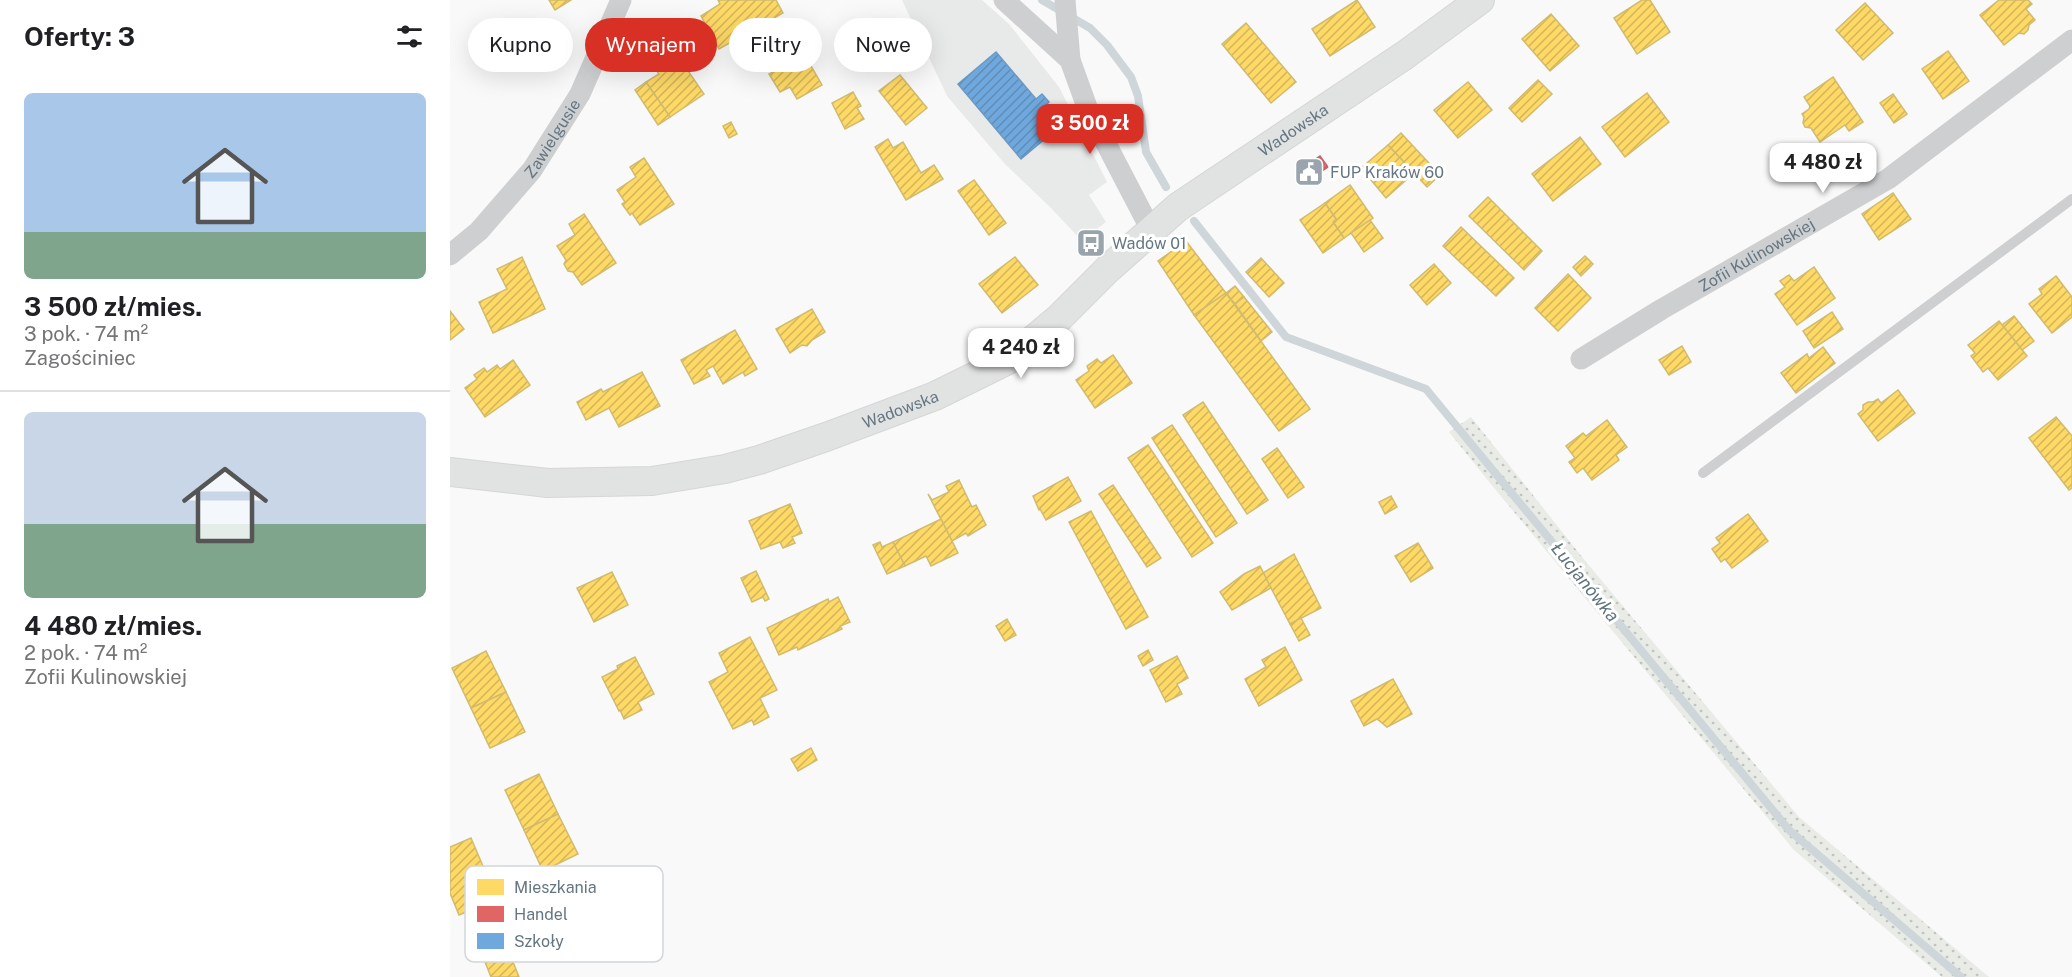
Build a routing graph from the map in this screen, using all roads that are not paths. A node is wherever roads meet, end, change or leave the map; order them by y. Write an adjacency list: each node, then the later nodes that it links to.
1 (621, 0): 9 (street, Zawielgusie)
2 (1004, 0): 6 (street)
3 (1065, 0): 6 (street)
4 (1479, 0): 8 (street, Wadowska)
5 (2072, 40): 10 (street, Zofii Kulinowskiej)
6 (1070, 60): 8 (street)
7 (2072, 199): 12 (lane)
8 (1151, 230): 11 (street, Wadowska)
9 (450, 255)
10 (1581, 359)
11 (450, 472)
12 (1703, 473)

